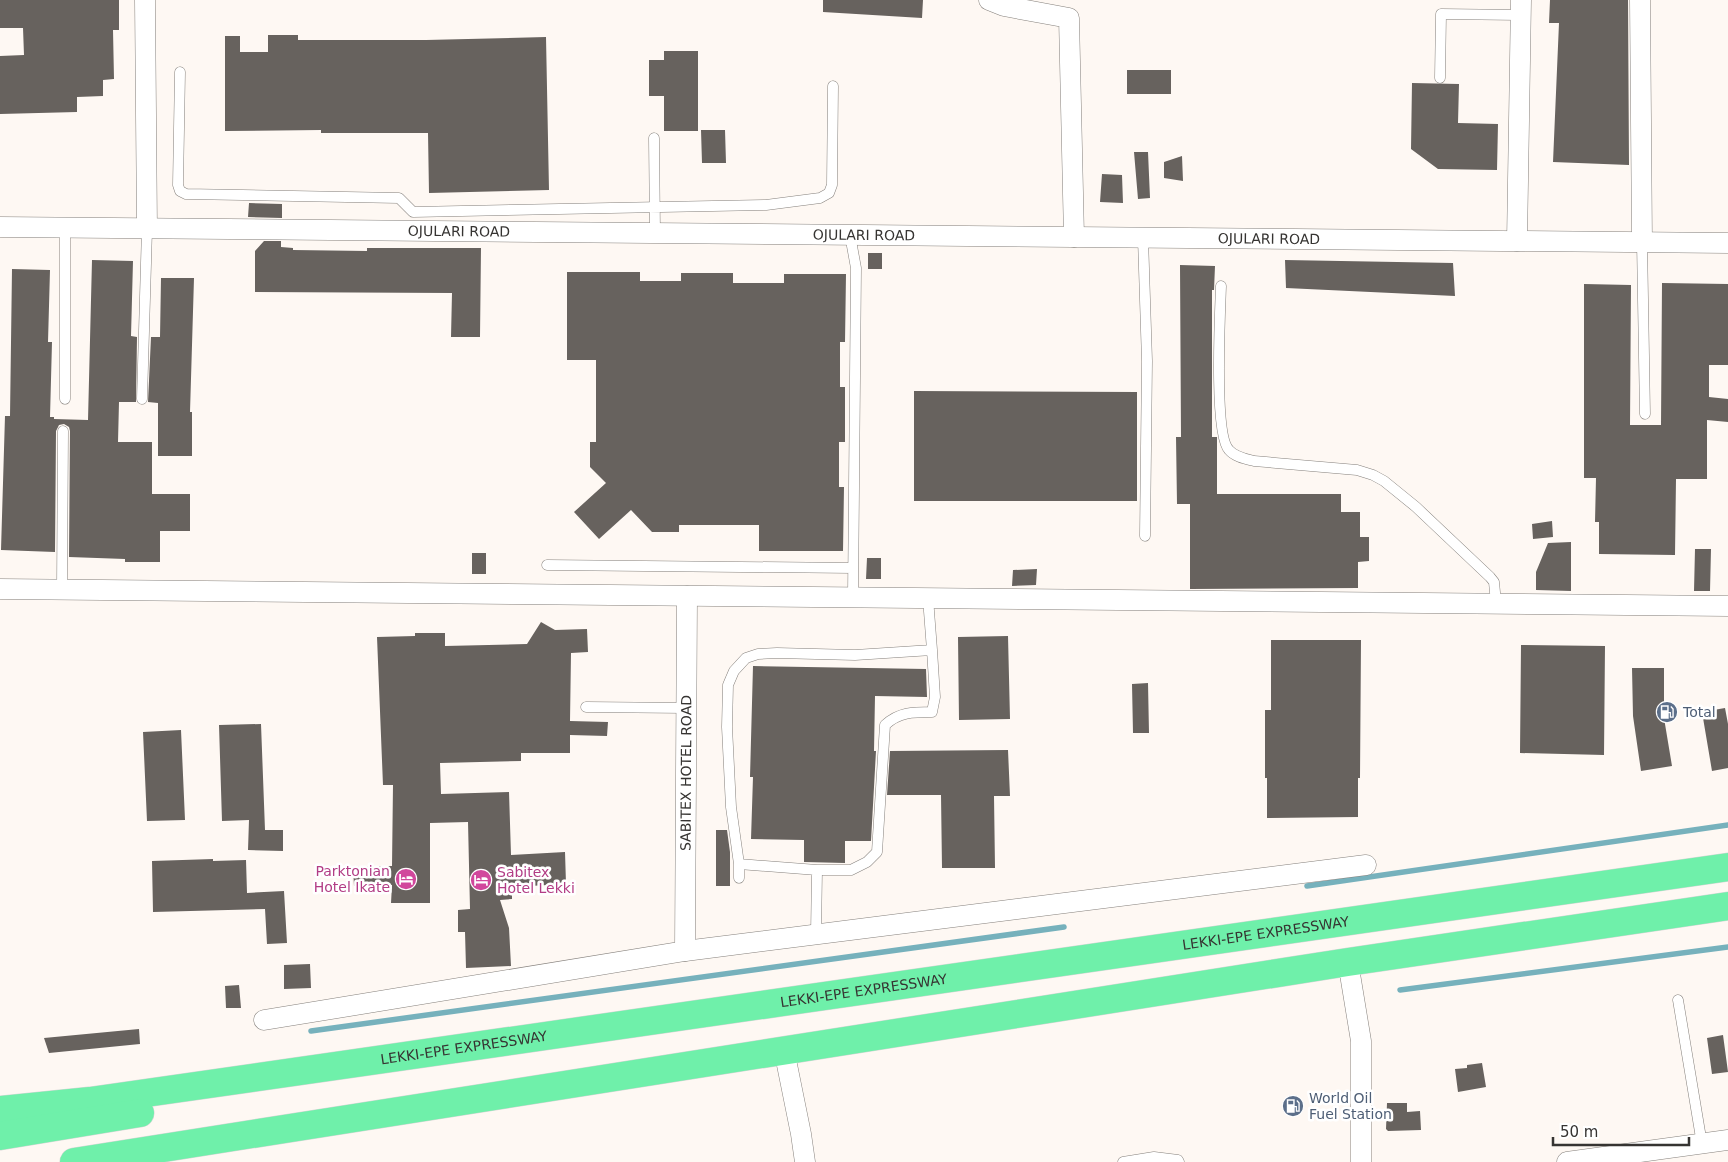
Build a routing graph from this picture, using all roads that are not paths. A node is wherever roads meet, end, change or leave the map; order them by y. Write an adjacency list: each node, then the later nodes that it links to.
1 (145, 0): 12 (street)
2 (989, 0): 15 (street)
3 (1640, 0): 18 (street)
4 (1520, 8): 6 (lane); 17 (street)
5 (180, 72): 9 (lane)
6 (1440, 78)
7 (833, 86): 9 (lane)
8 (654, 138): 9 (lane)
9 (655, 207): 13 (lane)
10 (0, 227): 11 (street, OJULARI ROAD)
11 (65, 228): 12 (street, OJULARI ROAD); 21 (lane)
12 (147, 229): 13 (street, OJULARI ROAD); 22 (lane)
13 (655, 233): 14 (street, OJULARI ROAD)
14 (850, 235): 15 (street, OJULARI ROAD); 27 (lane)
15 (1074, 237): 16 (street, OJULARI ROAD)
16 (1144, 238): 17 (street, OJULARI ROAD); 25 (lane)
17 (1517, 241): 18 (street, OJULARI ROAD)
18 (1642, 242): 19 (street, OJULARI ROAD); 23 (lane)
19 (1728, 243)
20 (1221, 286): 33 (lane)
21 (65, 400)
22 (142, 400)
23 (1645, 414)
24 (62, 431): 29 (lane)
25 (1145, 536)
26 (547, 565): 27 (lane)
27 (853, 568): 31 (lane)
28 (0, 589): 29 (street)
29 (62, 590): 30 (street)
30 (687, 596): 31 (street); 37 (street, SABITEX HOTEL ROAD)
31 (852, 597): 32 (street)
32 (928, 598): 33 (street); 35 (lane)
33 (1496, 604): 34 (street)
34 (1728, 606)
35 (932, 650): 38 (lane); 41 (lane)
36 (586, 707): 37 (lane)
37 (686, 708): 45 (street, SABITEX HOTEL ROAD)
38 (739, 864): 41 (lane); 42 (lane)
39 (1366, 865): 44 (street)
40 (1728, 867): 49 (highway, LEKKI-EPE EXPRESSWAY)
41 (817, 870): 44 (lane)
42 (739, 878)
43 (1728, 906): 46 (highway)
44 (816, 934): 45 (street)
45 (685, 951): 48 (street)
46 (1348, 962): 50 (highway); 59 (street)
47 (1678, 1000): 54 (lane)
48 (264, 1020)
49 (465, 1048): 51 (highway, LEKKI-EPE EXPRESSWAY); 52 (highway)
50 (784, 1050): 55 (highway); 56 (street)
51 (0, 1110)
52 (0, 1136)
53 (1728, 1140): 54 (street)
54 (1702, 1144): 60 (street)
55 (74, 1162)
56 (805, 1162)
57 (1124, 1162): 58 (lane)
58 (1179, 1162)
59 (1361, 1162)
60 (1567, 1162)

